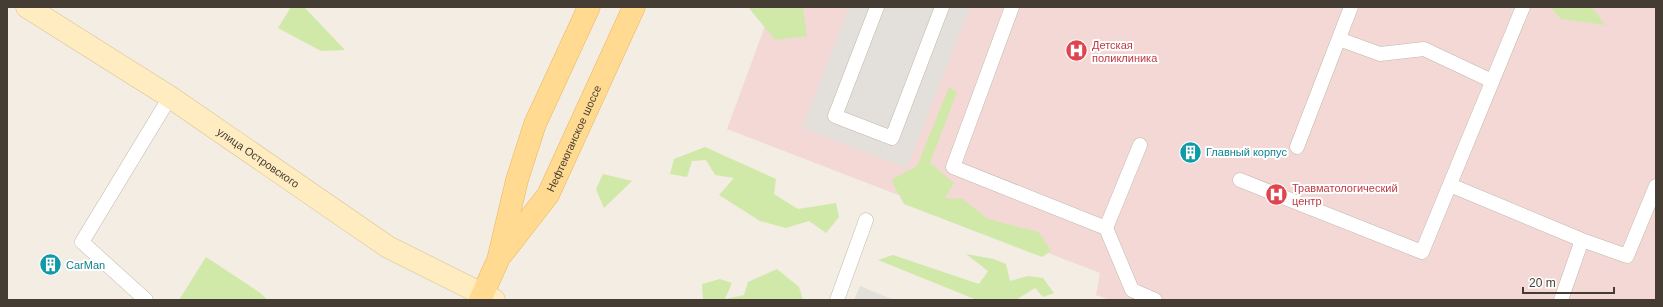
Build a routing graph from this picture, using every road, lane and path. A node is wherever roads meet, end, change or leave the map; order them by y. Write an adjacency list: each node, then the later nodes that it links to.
1 (27, 7): 9 (main road, улица Островского)
2 (589, 7): 21 (main road, Нефтеюганское шоссе)
3 (634, 7): 21 (main road, Нефтеюганское шоссе)
4 (877, 7): 5 (lane)
5 (942, 7)
6 (1012, 7): 19 (lane)
7 (1351, 7): 10 (lane)
8 (1523, 7): 11 (lane)
9 (49, 13): 12 (main road, улица Островского)
10 (1339, 39): 11 (lane); 14 (lane)
11 (1492, 81): 16 (lane)
12 (170, 98): 22 (main road, улица Островского); 23 (lane)
13 (1140, 145): 19 (lane)
14 (1297, 147)
15 (1240, 180): 16 (lane)
16 (1450, 185): 20 (lane)
17 (1656, 186): 20 (lane)
18 (866, 220): 24 (lane)
19 (1106, 228): 25 (lane)
20 (1582, 240): 26 (lane)
21 (498, 260): 22 (main road, Нефтеюганское шоссе)
22 (485, 298)
23 (146, 300)
24 (837, 300)
25 (1155, 300)
26 (1560, 300)

